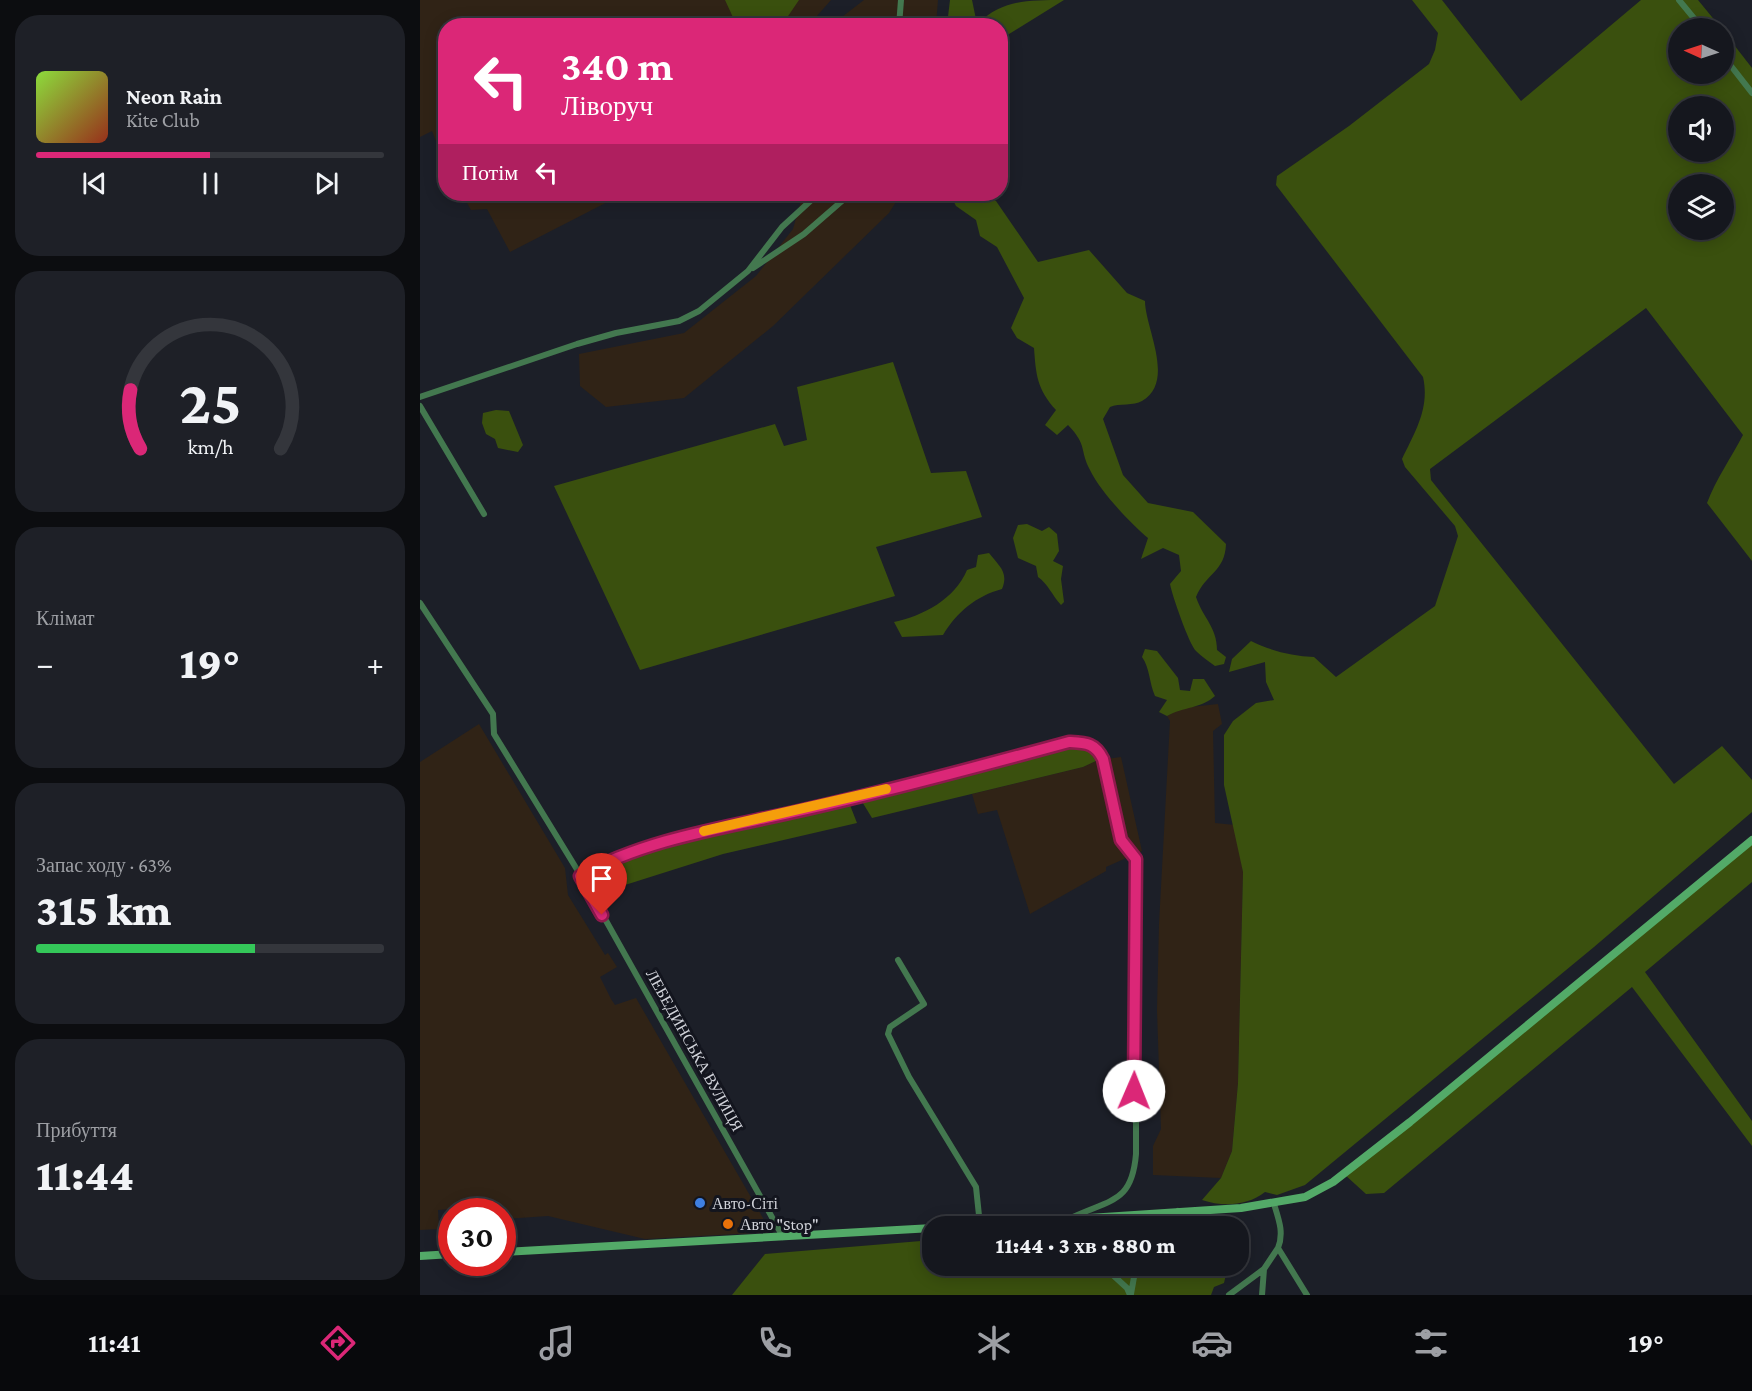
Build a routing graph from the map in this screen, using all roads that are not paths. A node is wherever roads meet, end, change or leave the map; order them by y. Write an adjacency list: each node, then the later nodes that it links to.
1 (901, 0): 3 (street)
2 (1679, 0): 4 (street)
3 (900, 18)
4 (1693, 18)
5 (1734, 70): 6 (street)
6 (1752, 93)
7 (810, 201): 9 (street)
8 (842, 201): 9 (street)
9 (748, 271): 10 (street)
10 (420, 397)
11 (420, 406): 12 (street)
12 (484, 514)
13 (420, 603): 15 (street, ЛЕБЕДИНСЬКА ВУЛИЦЯ)
14 (1752, 840): 17 (street)
15 (580, 876): 20 (street); 24 (street, ЛЕБЕДИНСЬКА ВУЛИЦЯ)
16 (898, 960): 19 (street)
17 (1274, 1204): 18 (street); 25 (street)
18 (1178, 1211): 21 (street); 22 (street)
19 (979, 1216)
20 (1076, 1216)
21 (1106, 1216)
22 (1175, 1216)
23 (922, 1229): 24 (street)
24 (783, 1238): 26 (street)
25 (1278, 1248): 29 (street); 35 (street)
26 (516, 1251)
27 (438, 1255): 28 (street)
28 (420, 1256)
29 (1264, 1269): 33 (street); 34 (street)
30 (1113, 1276): 32 (street)
31 (1134, 1276): 32 (street)
32 (1131, 1295)
33 (1229, 1295)
34 (1262, 1295)
35 (1307, 1295)

